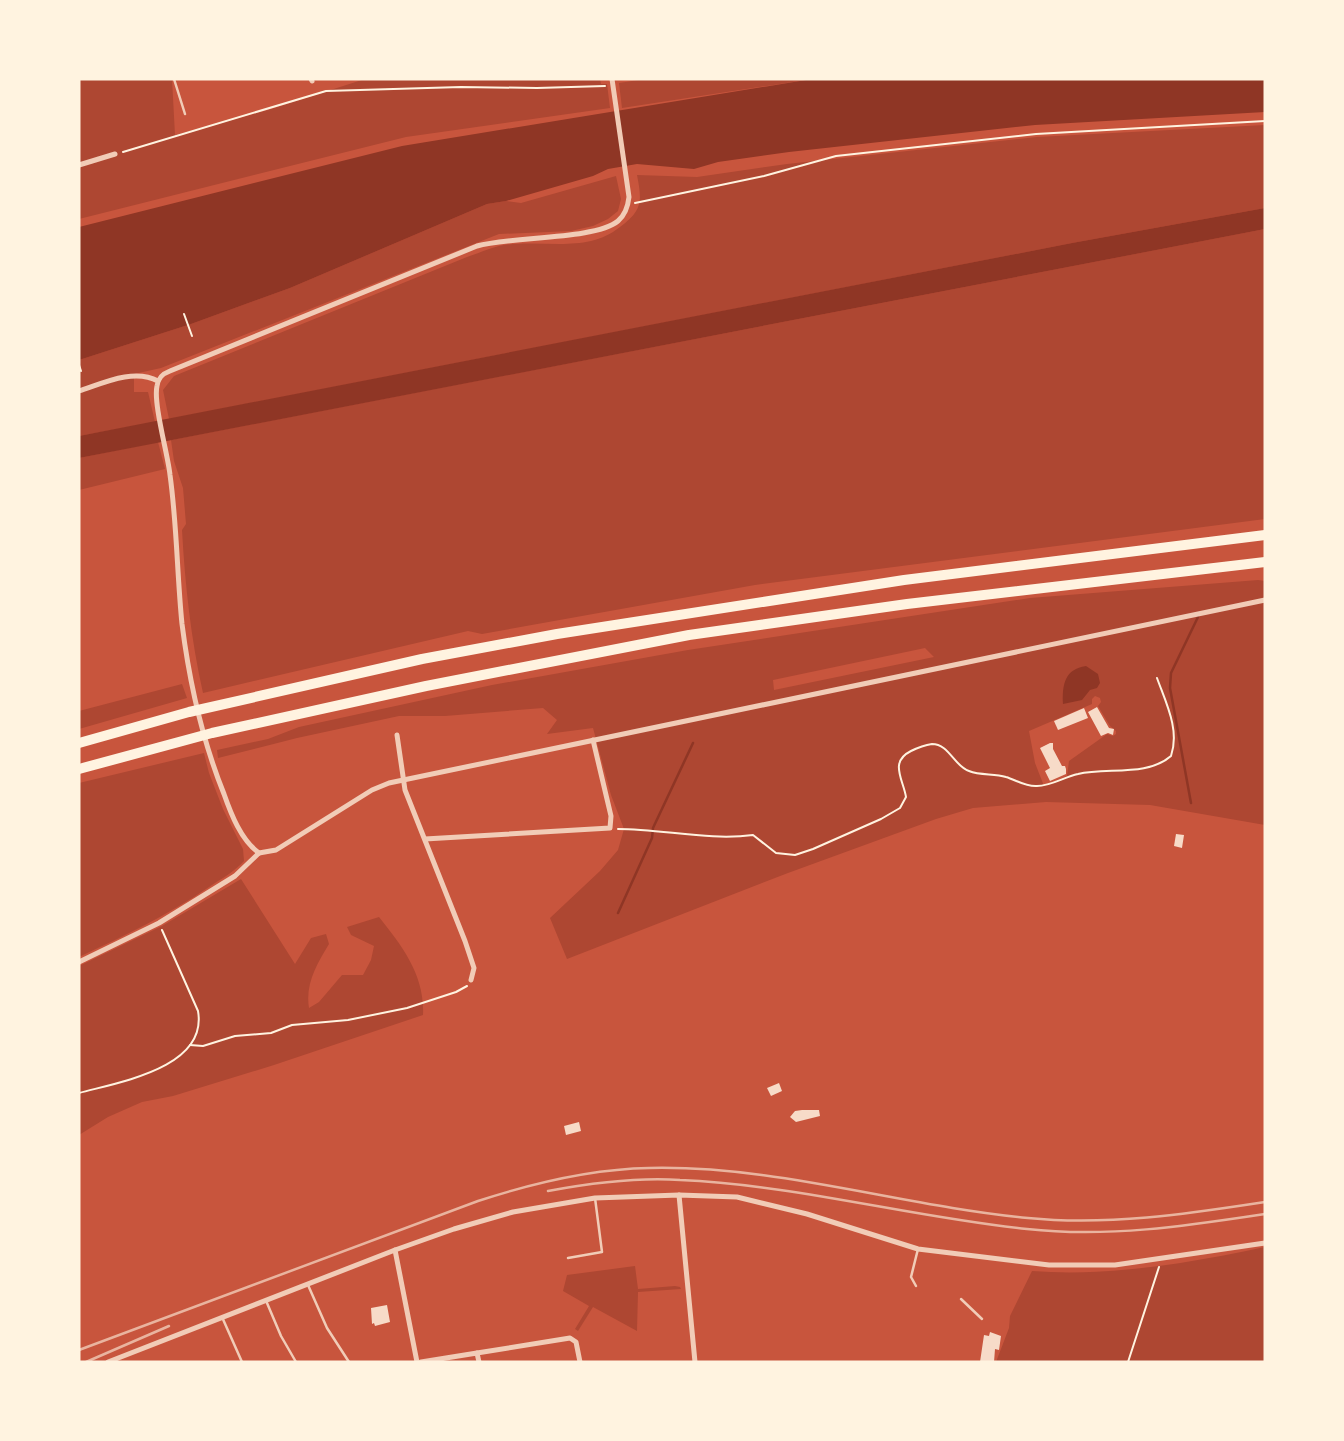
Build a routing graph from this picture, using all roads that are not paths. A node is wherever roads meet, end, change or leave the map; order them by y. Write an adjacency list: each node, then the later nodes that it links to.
1 (174, 79): 3 (lane)
2 (613, 82): 6 (street)
3 (185, 114)
4 (115, 154): 5 (street)
5 (79, 165)
6 (158, 381): 7 (street); 17 (street)
7 (79, 391)
8 (1265, 535): 13 (highway)
9 (1265, 562): 14 (highway)
10 (1265, 600): 12 (street)
11 (397, 734): 15 (street)
12 (593, 740): 15 (street); 16 (street)
13 (79, 743)
14 (79, 769)
15 (403, 780): 16 (street); 17 (street)
16 (425, 839): 19 (street)
17 (259, 853): 18 (street)
18 (79, 961)
19 (471, 980)
20 (679, 1195): 21 (street); 23 (street); 40 (street)
21 (595, 1198): 24 (street); 25 (lane)
22 (1265, 1243): 23 (street)
23 (918, 1249): 27 (lane)
24 (395, 1250): 26 (street); 37 (street)
25 (568, 1258)
26 (308, 1283): 29 (street); 36 (lane)
27 (916, 1286)
28 (961, 1298): 31 (lane)
29 (265, 1300): 30 (street); 35 (lane)
30 (221, 1317): 33 (street); 34 (lane)
31 (982, 1320)
32 (477, 1353): 37 (street); 38 (street); 39 (street)
33 (111, 1362)
34 (242, 1362)
35 (296, 1362)
36 (349, 1362)
37 (419, 1362)
38 (479, 1362)
39 (580, 1362)
40 (695, 1362)

